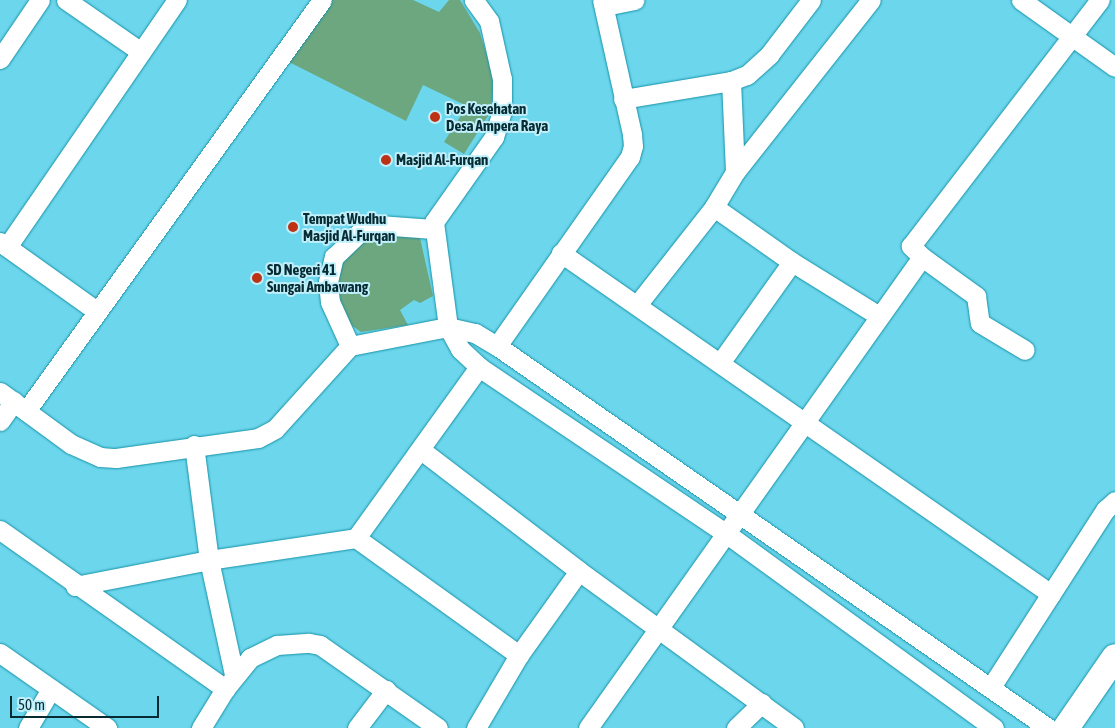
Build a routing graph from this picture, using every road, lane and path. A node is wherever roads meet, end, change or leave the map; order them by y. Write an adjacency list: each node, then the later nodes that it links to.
1 (40, 0): 14 (street)
2 (66, 0): 13 (street)
3 (177, 0): 13 (street)
4 (322, 0): 26 (street)
5 (474, 0): 20 (street)
6 (634, 0): 11 (street)
7 (811, 0): 16 (street)
8 (871, 0): 18 (street)
9 (1021, 0): 12 (street)
10 (1100, 0): 12 (street)
11 (603, 3): 17 (street)
12 (1070, 36): 15 (street); 23 (street)
13 (141, 52): 21 (street)
14 (0, 59)
15 (1115, 67)
16 (730, 81): 17 (street); 18 (street)
17 (623, 99): 22 (street)
18 (735, 172): 19 (street)
19 (714, 207): 24 (street); 25 (street)
20 (433, 229): 28 (street); 29 (street)
21 (4, 244): 26 (street)
22 (561, 253): 25 (street); 30 (street)
23 (922, 257): 27 (street); 31 (street)
24 (792, 262): 27 (street); 32 (street)
25 (637, 305): 32 (street)
26 (98, 312): 34 (street)
27 (879, 316): 36 (street)
28 (448, 327): 29 (street); 30 (street); 33 (street)
29 (350, 346): 37 (street)
30 (497, 346): 40 (street)
31 (1025, 350)
32 (720, 363): 36 (street)
33 (479, 367): 38 (street); 42 (street)
34 (13, 401): 35 (street); 37 (street)
35 (0, 421)
36 (804, 422): 40 (street); 47 (street)
37 (194, 445): 44 (street)
38 (421, 450): 43 (street); 45 (street)
39 (1115, 501): 47 (street)
40 (741, 514): 42 (street); 53 (street)
41 (0, 530): 46 (street)
42 (727, 534): 48 (street); 66 (street)
43 (356, 538): 44 (street); 50 (street)
44 (209, 560): 46 (street); 52 (street)
45 (578, 571): 48 (street); 50 (street)
46 (76, 586): 52 (street)
47 (1051, 594): 53 (street)
48 (660, 630): 56 (street); 63 (street)
49 (0, 653): 54 (street)
50 (519, 655): 62 (street)
51 (1112, 670): 68 (street)
52 (230, 682): 55 (street); 59 (street)
53 (991, 687): 67 (street)
54 (51, 689): 57 (street); 58 (street)
55 (386, 690): 60 (street); 61 (street)
56 (762, 703): 64 (street); 65 (street)
57 (28, 728)
58 (107, 728)
59 (201, 728)
60 (357, 728)
61 (438, 728)
62 (476, 728)
63 (588, 728)
64 (736, 728)
65 (794, 728)
66 (994, 728)
67 (1048, 728)
68 (1066, 728)

